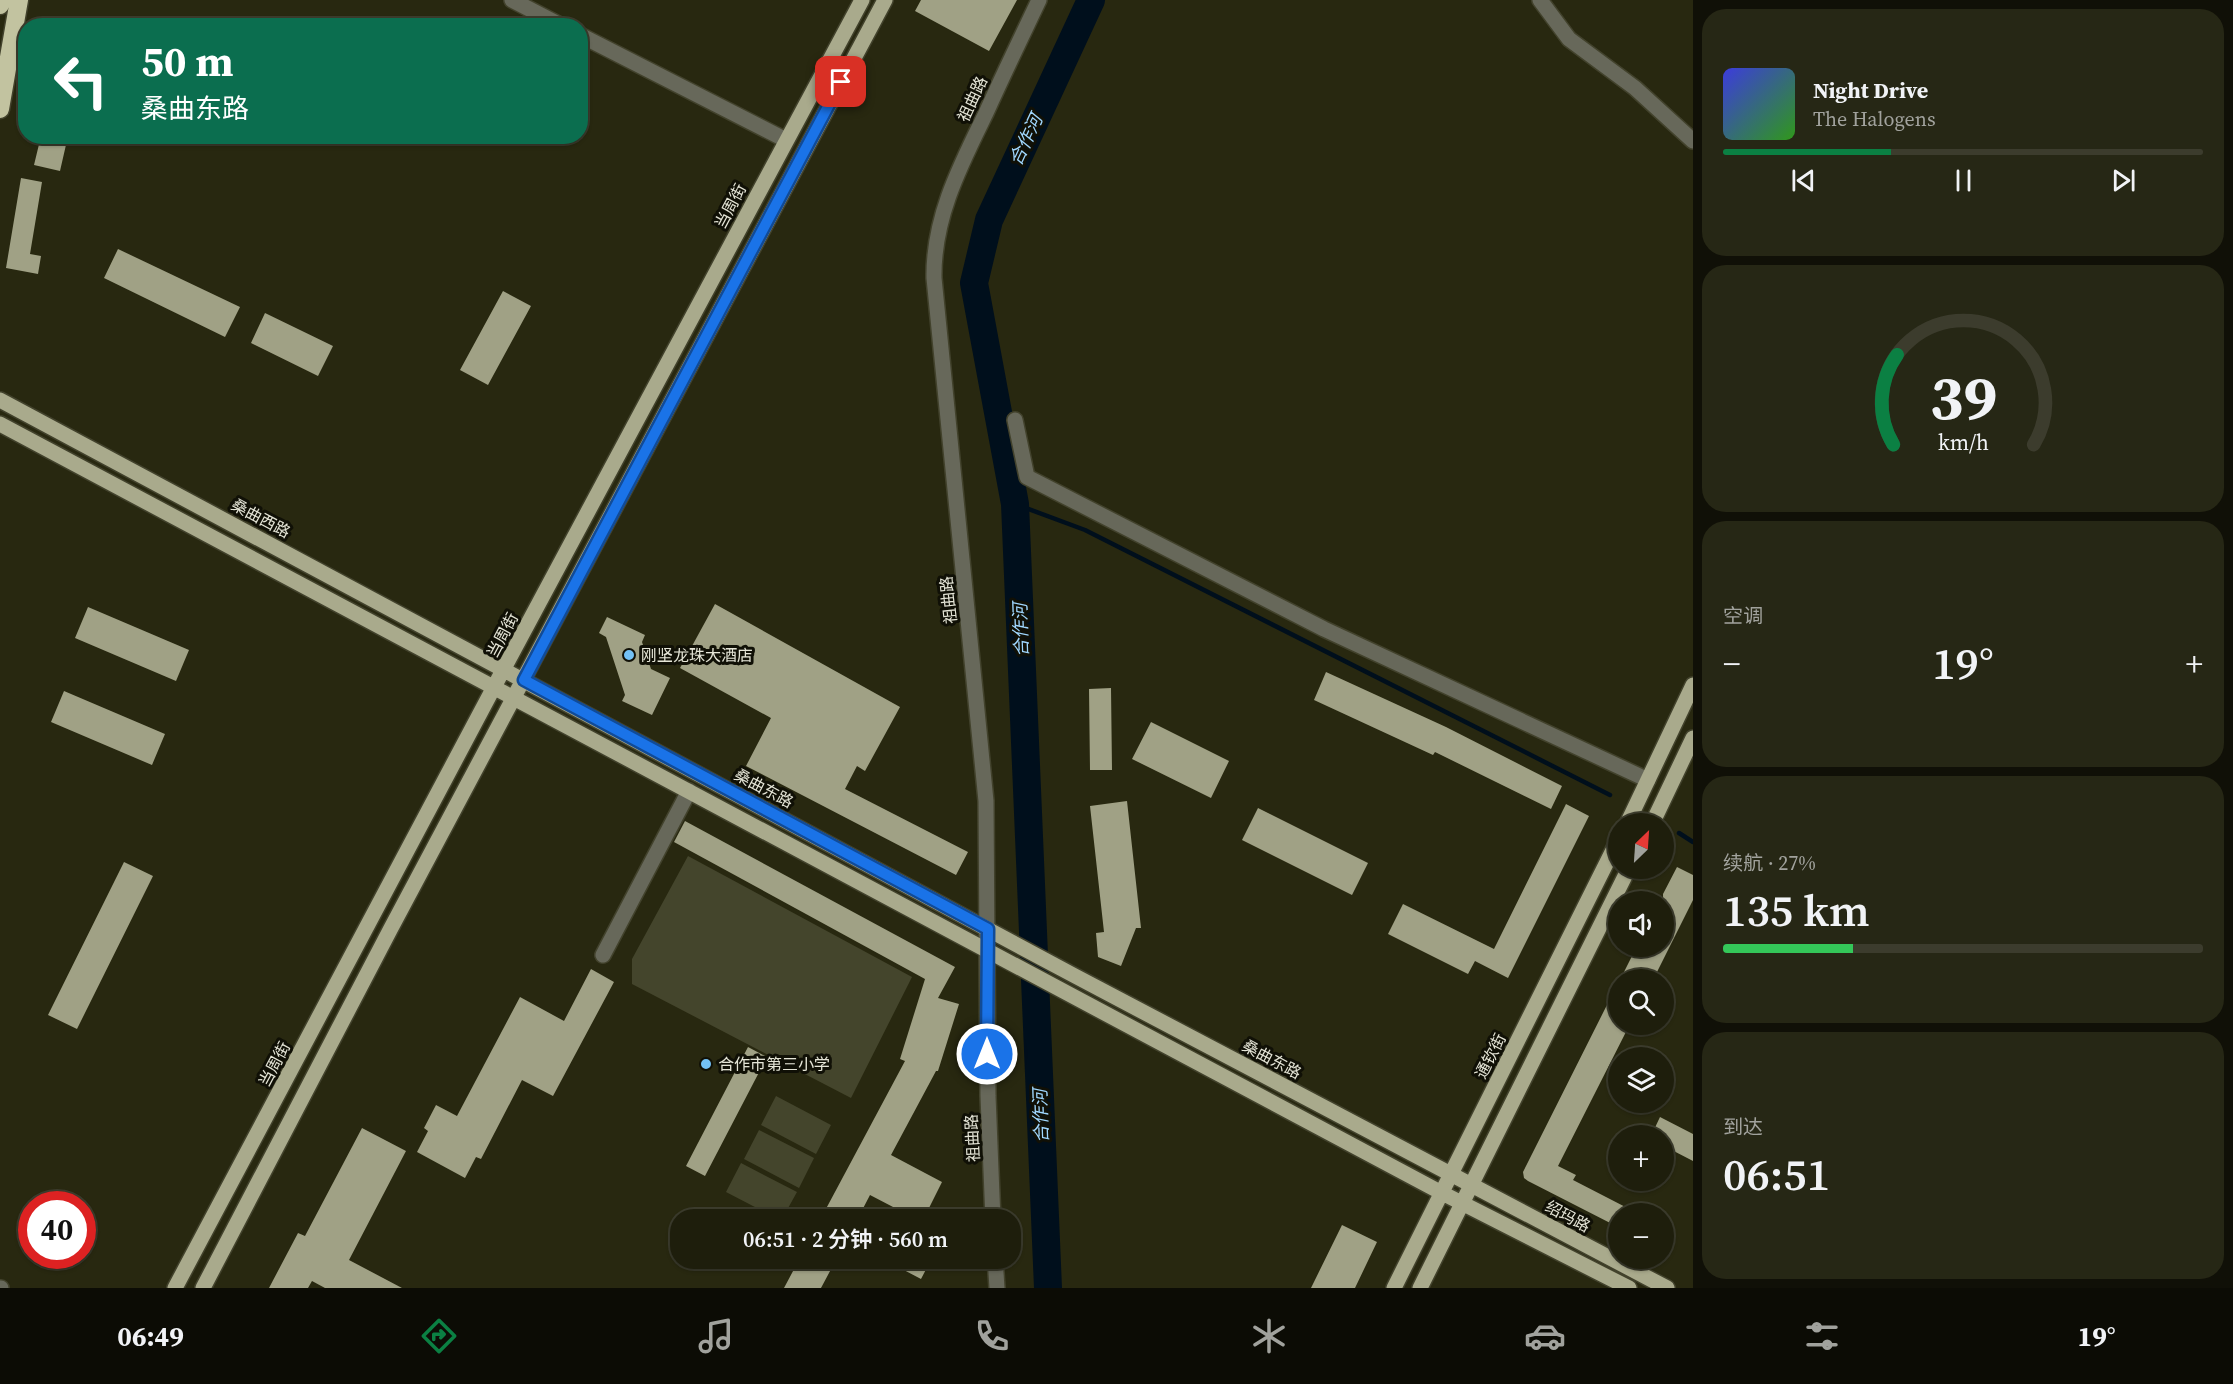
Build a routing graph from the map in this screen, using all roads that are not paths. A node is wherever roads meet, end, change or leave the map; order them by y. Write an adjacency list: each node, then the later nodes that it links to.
1 (1, 0): 8 (highway)
2 (19, 0): 11 (highway)
3 (512, 0): 9 (street)
4 (862, 0): 12 (main road, 当周街)
5 (885, 0): 18 (main road)
6 (1039, 0): 29 (street, 祖曲路)
7 (1540, 0): 13 (street)
8 (0, 5)
9 (547, 18)
10 (588, 39): 12 (street)
11 (0, 109)
12 (786, 140): 17 (main road, 当周街)
13 (1693, 141)
14 (0, 400): 17 (main road, 桑曲西路)
15 (1015, 420): 23 (street)
16 (0, 424): 20 (main road)
17 (504, 669): 18 (main road, 桑曲东路); 20 (main road, 当周街)
18 (524, 680): 21 (main road); 29 (main road, 桑曲东路)
19 (1693, 685): 23 (main road)
20 (494, 687): 21 (main road); 38 (main road, 当周街)
21 (514, 698): 24 (main road); 39 (main road)
22 (1693, 738): 26 (main road)
23 (1648, 780): 25 (main road)
24 (689, 791): 30 (main road); 31 (street)
25 (1632, 813)
26 (1657, 813)
27 (1608, 860): 32 (main road, 通钦街)
28 (1624, 879): 33 (main road)
29 (988, 929): 30 (street, 祖曲路); 32 (main road, 桑曲东路)
30 (987, 949): 34 (main road); 36 (street, 祖曲路)
31 (603, 955)
32 (1451, 1175): 33 (main road, 绍玛路); 34 (main road, 通钦街)
33 (1471, 1185): 35 (main road); 44 (main road, 绍玛路)
34 (1442, 1193): 35 (main road); 41 (main road, 通钦街)
35 (1462, 1203): 42 (main road); 43 (main road)
36 (993, 1209)
37 (996, 1269): 40 (street)
38 (175, 1288)
39 (203, 1288)
40 (997, 1288)
41 (1394, 1288)
42 (1420, 1288)
43 (1629, 1288)
44 (1667, 1288)

